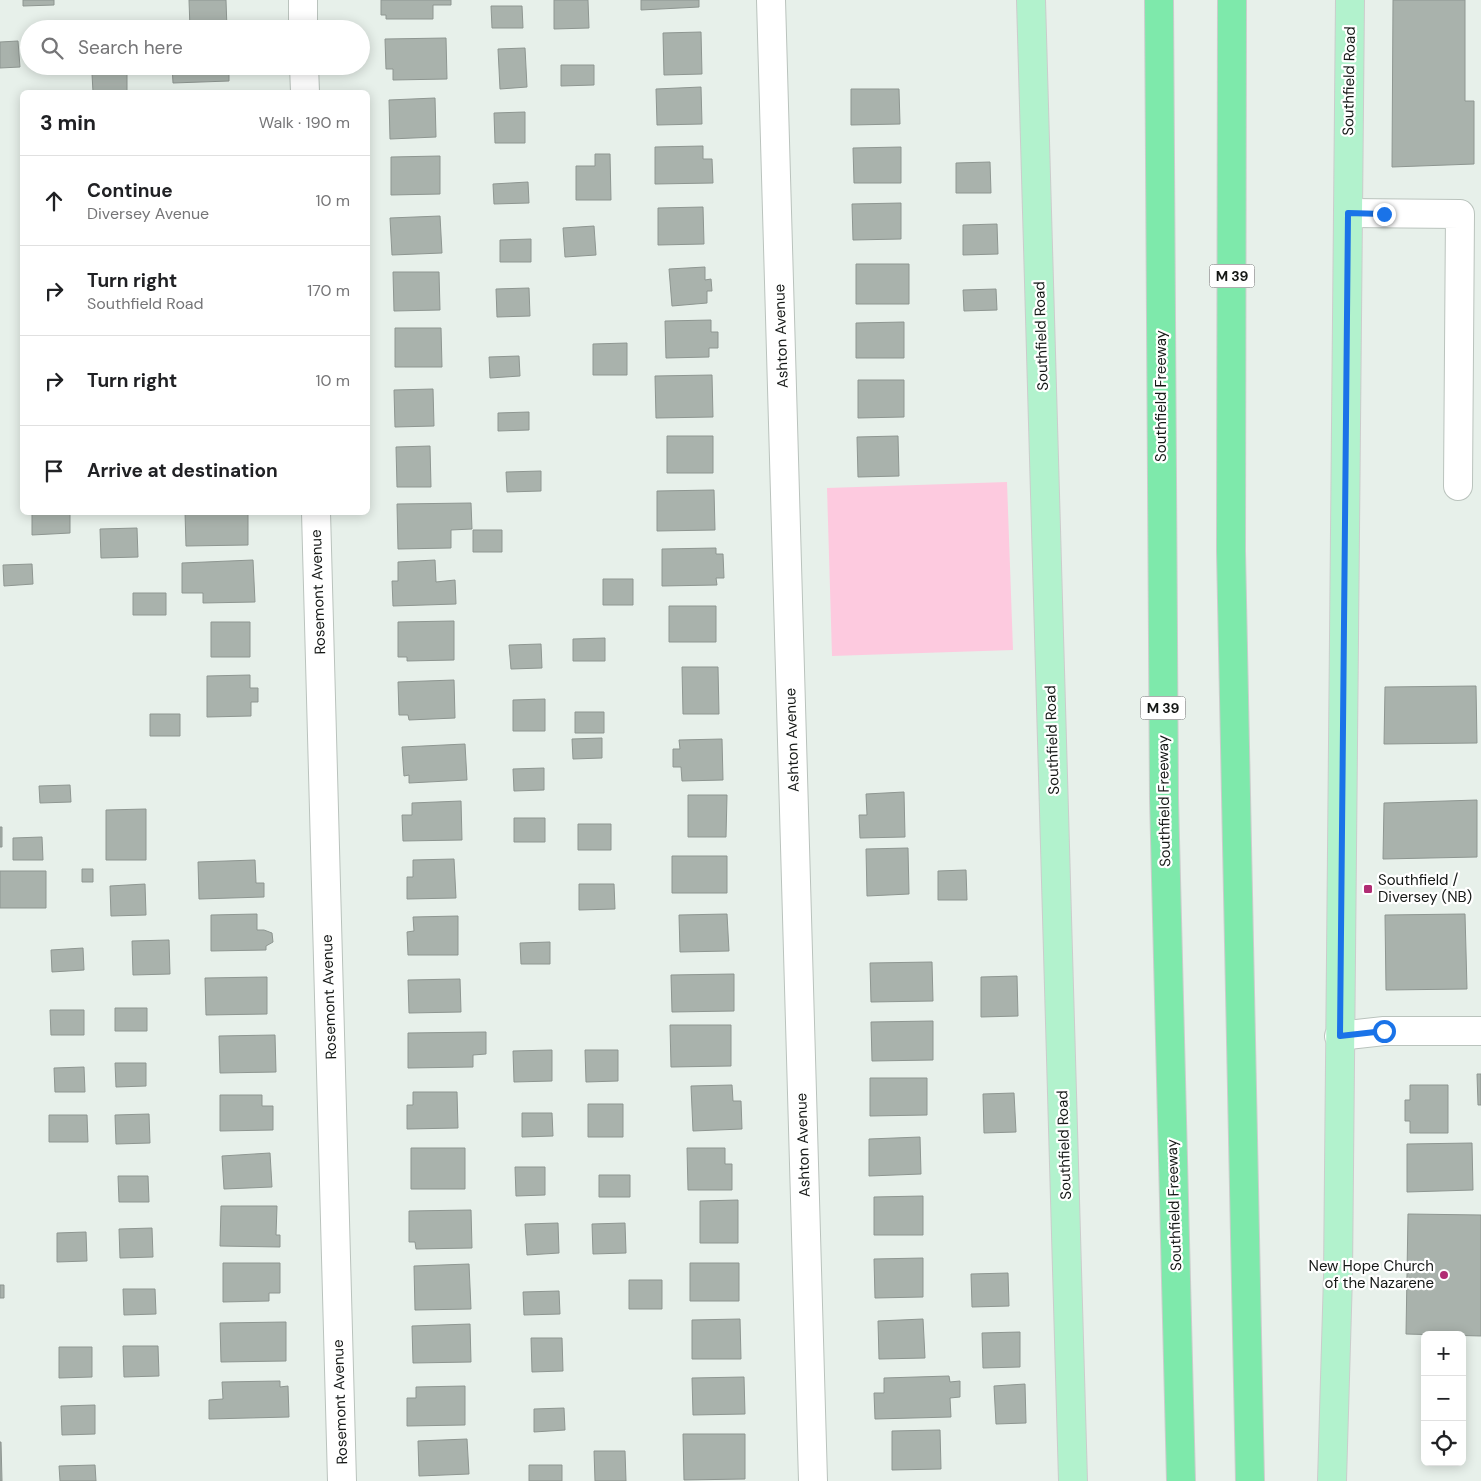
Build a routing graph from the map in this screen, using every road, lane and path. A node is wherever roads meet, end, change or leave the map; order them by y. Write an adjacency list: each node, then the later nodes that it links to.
1 (303, 0): 7 (street)
2 (771, 0): 16 (street, Ashton Avenue)
3 (1031, 0): 17 (main road, Southfield Road)
4 (1159, 0): 18 (highway, Southfield Freeway / M 39)
5 (1232, 0): 19 (highway, M 39)
6 (1350, 0): 10 (main road, Southfield Road)
7 (303, 20)
8 (304, 75): 9 (street)
9 (305, 90)
10 (1348, 213): 11 (street); 14 (main road, Southfield Road)
11 (1458, 486)
12 (316, 515): 15 (street, Rosemont Avenue)
13 (1481, 1031): 14 (street)
14 (1340, 1036): 20 (main road, Southfield Road)
15 (342, 1481)
16 (813, 1481)
17 (1073, 1481)
18 (1181, 1481)
19 (1250, 1481)
20 (1332, 1481)

